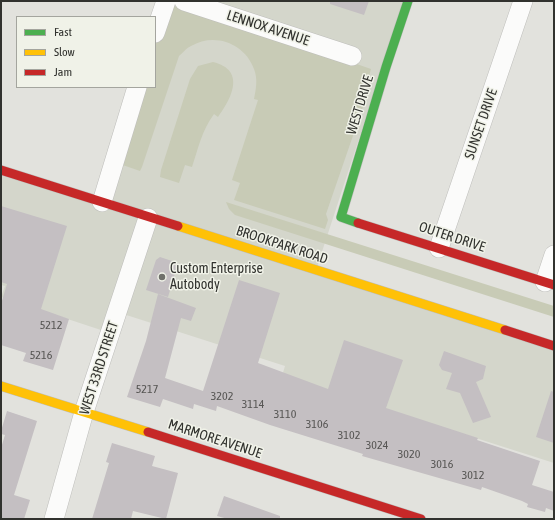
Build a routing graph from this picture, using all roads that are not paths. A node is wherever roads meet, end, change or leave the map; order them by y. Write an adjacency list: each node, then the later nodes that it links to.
1 (166, 1): 5 (street)
2 (184, 1): 6 (street, LENNOX AVENUE)
3 (408, 1): 10 (street, WEST DRIVE)
4 (523, 1): 12 (street, SUNSET DRIVE)
5 (156, 31)
6 (352, 56)
7 (138, 88): 9 (street)
8 (1, 170): 9 (street, BROOKPARK ROAD)
9 (102, 202): 11 (street, BROOKPARK ROAD)
10 (341, 217): 12 (street, OUTER DRIVE)
11 (148, 218): 15 (street, BROOKPARK ROAD); 17 (street, WEST 33RD STREET)
12 (439, 248): 14 (street, OUTER DRIVE)
13 (554, 255): 14 (street)
14 (549, 284)
15 (554, 346)
16 (1, 386): 17 (street, MARMORE AVENUE)
17 (84, 412): 18 (street, WEST 33RD STREET); 19 (street, MARMORE AVENUE)
18 (54, 519)
19 (421, 519)

